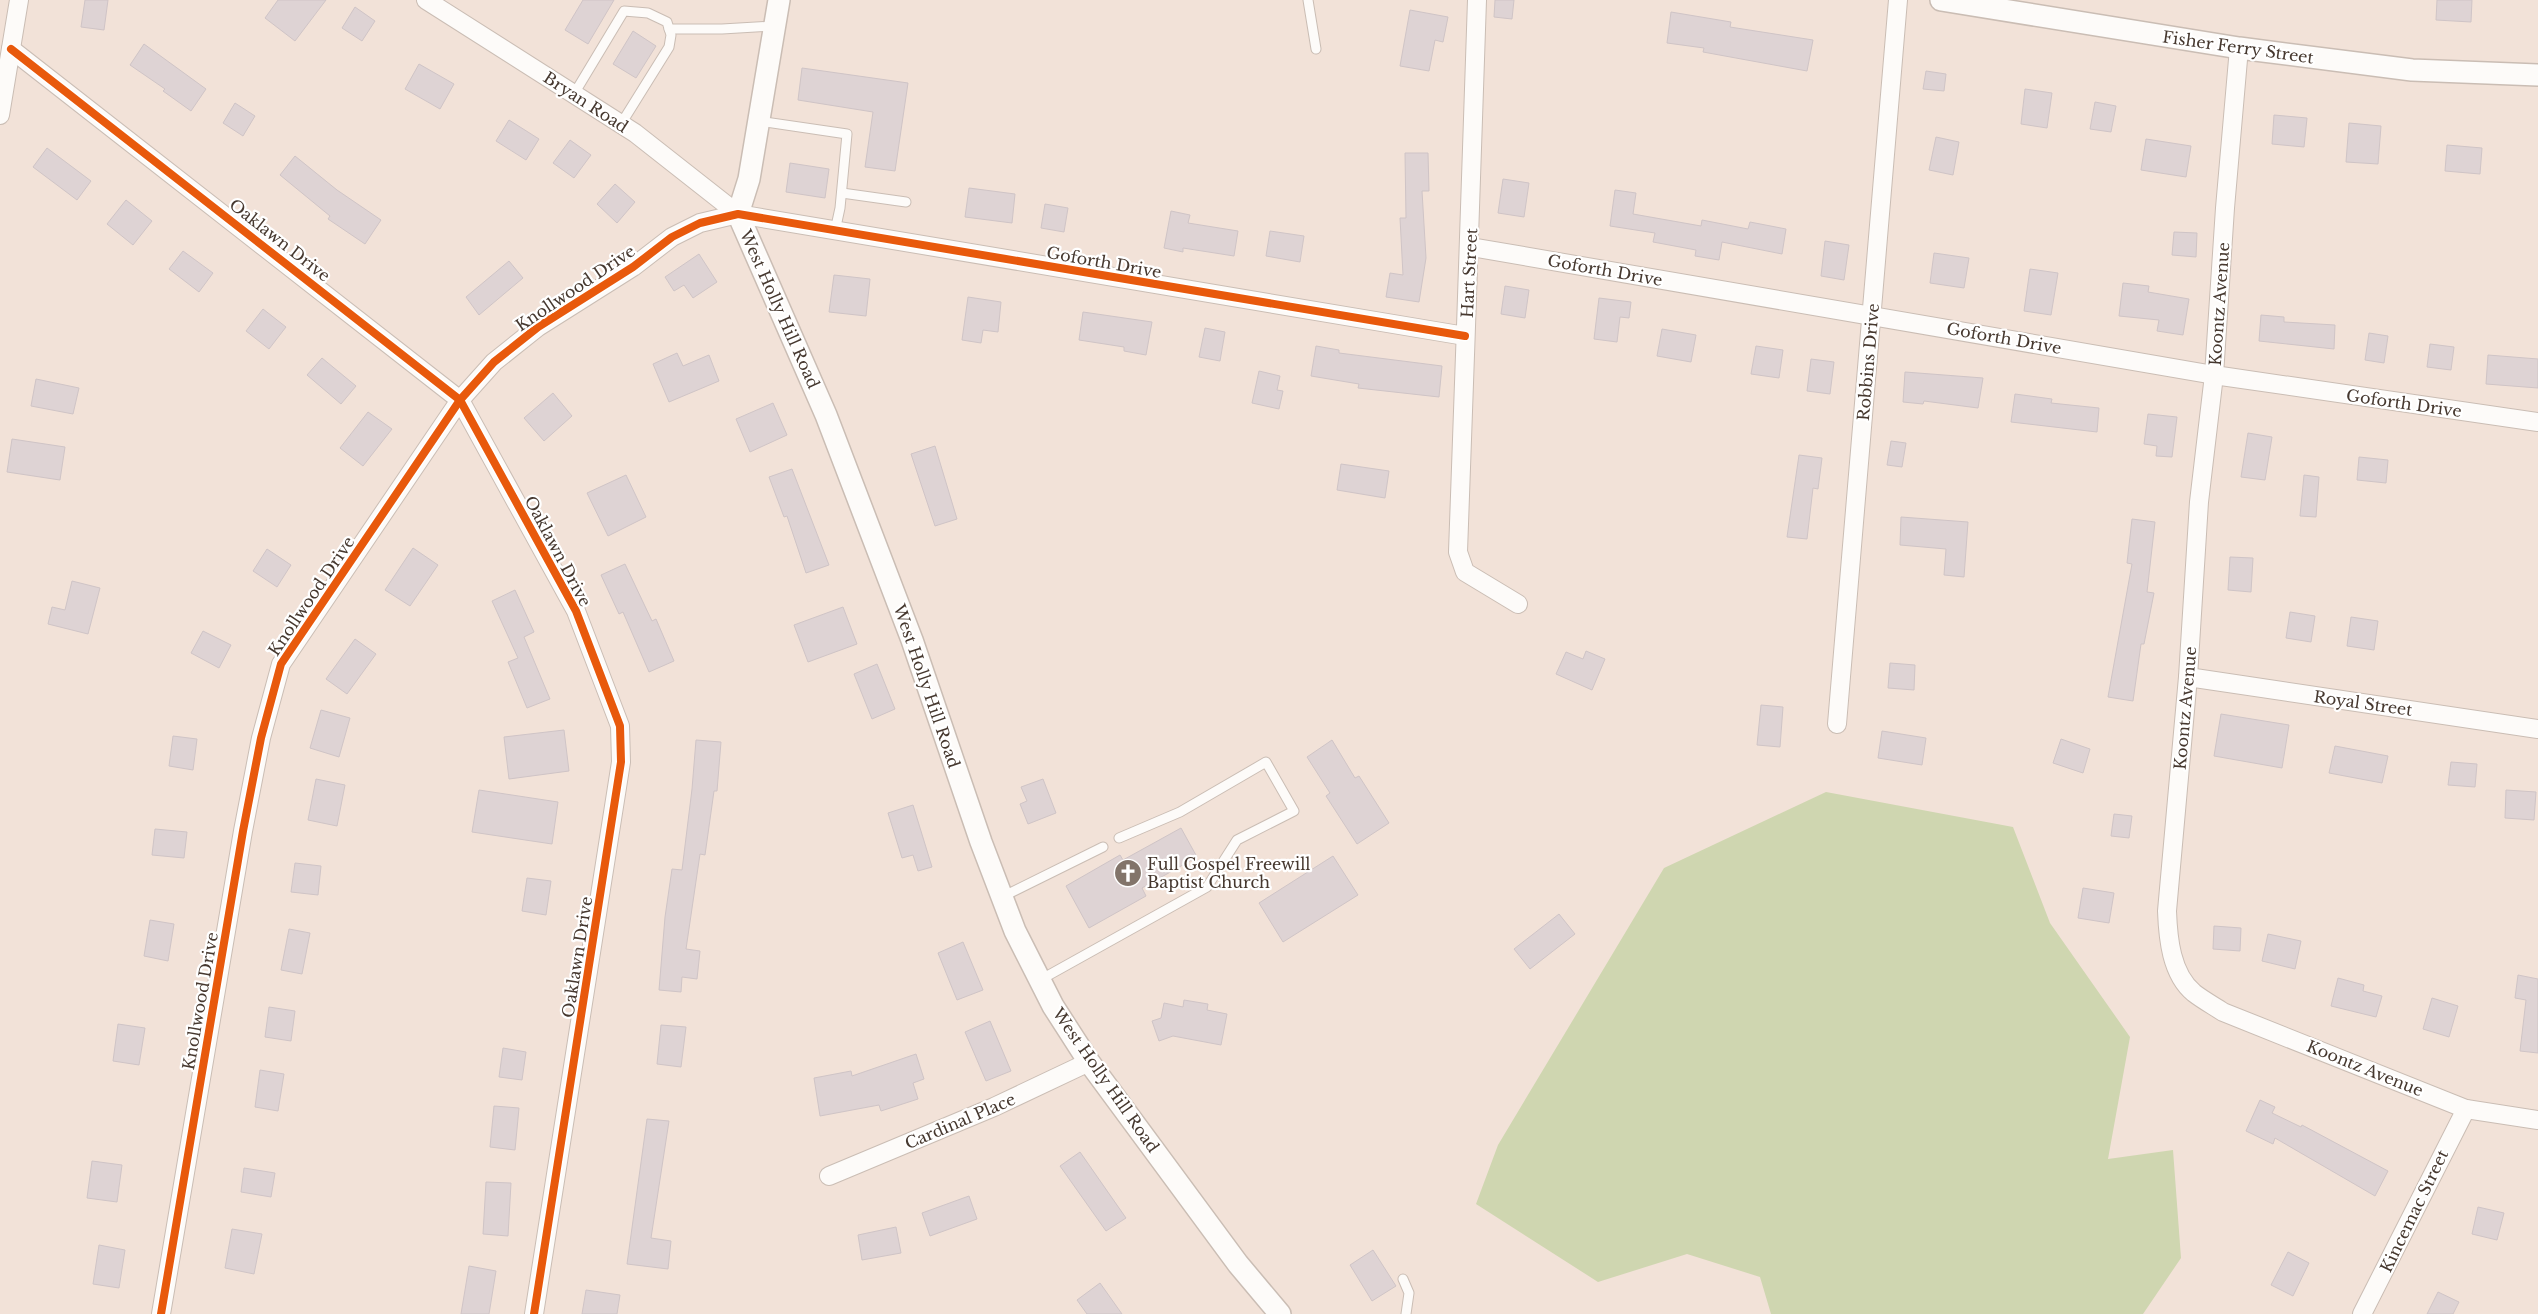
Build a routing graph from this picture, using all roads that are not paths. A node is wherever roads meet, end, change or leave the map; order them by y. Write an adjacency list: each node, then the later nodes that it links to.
1 (19, 0): 11 (street)
2 (426, 0): 14 (street, Bryan Road)
3 (779, 0): 8 (street, West Holly Hill Road)
4 (1308, 0): 12 (lane)
5 (1477, 0): 22 (street, Hart Street)
6 (1898, 0): 23 (street, Robbins Drive)
7 (1941, 0): 10 (street, Fisher Ferry Street)
8 (774, 26): 9 (lane); 16 (street, West Holly Hill Road)
9 (669, 29): 14 (lane); 17 (lane)
10 (2239, 48): 13 (street, Fisher Ferry Street); 25 (street, Koontz Avenue)
11 (11, 49): 15 (street); 26 (street, Oaklawn Drive)
12 (1316, 49)
13 (2538, 75)
14 (574, 94): 17 (street, Bryan Road)
15 (0, 115)
16 (759, 120): 18 (lane); 20 (street, West Holly Hill Road)
17 (621, 124): 20 (street, Bryan Road)
18 (842, 193): 19 (lane); 21 (lane)
19 (906, 202)
20 (738, 214): 21 (street, Goforth Drive); 26 (street, Knollwood Drive); 34 (street, West Holly Hill Road)
21 (835, 231): 24 (street, Goforth Drive)
22 (1471, 247): 23 (street, Goforth Drive); 24 (street, Hart Street)
23 (1872, 314): 25 (street, Goforth Drive); 30 (street, Robbins Drive)
24 (1465, 336): 28 (street, Hart Street)
25 (2214, 375): 27 (street, Goforth Drive); 29 (street, Koontz Avenue)
26 (460, 400): 41 (street, Knollwood Drive); 42 (street, Oaklawn Drive)
27 (2538, 422)
28 (1518, 604)
29 (2188, 677): 31 (street, Royal Street); 37 (street, Koontz Avenue)
30 (1837, 724)
31 (2538, 729)
32 (1119, 838): 35 (lane)
33 (1103, 847): 34 (lane)
34 (1001, 897): 35 (street, West Holly Hill Road)
35 (1040, 980): 36 (street, West Holly Hill Road)
36 (1089, 1062): 39 (street, Cardinal Place); 43 (street, West Holly Hill Road)
37 (2466, 1109): 38 (street, Koontz Avenue); 45 (street, Kincemac Street)
38 (2538, 1120)
39 (829, 1176)
40 (1403, 1279): 44 (lane)
41 (161, 1314)
42 (534, 1314)
43 (1280, 1314)
44 (1406, 1314)
45 (2362, 1314)

